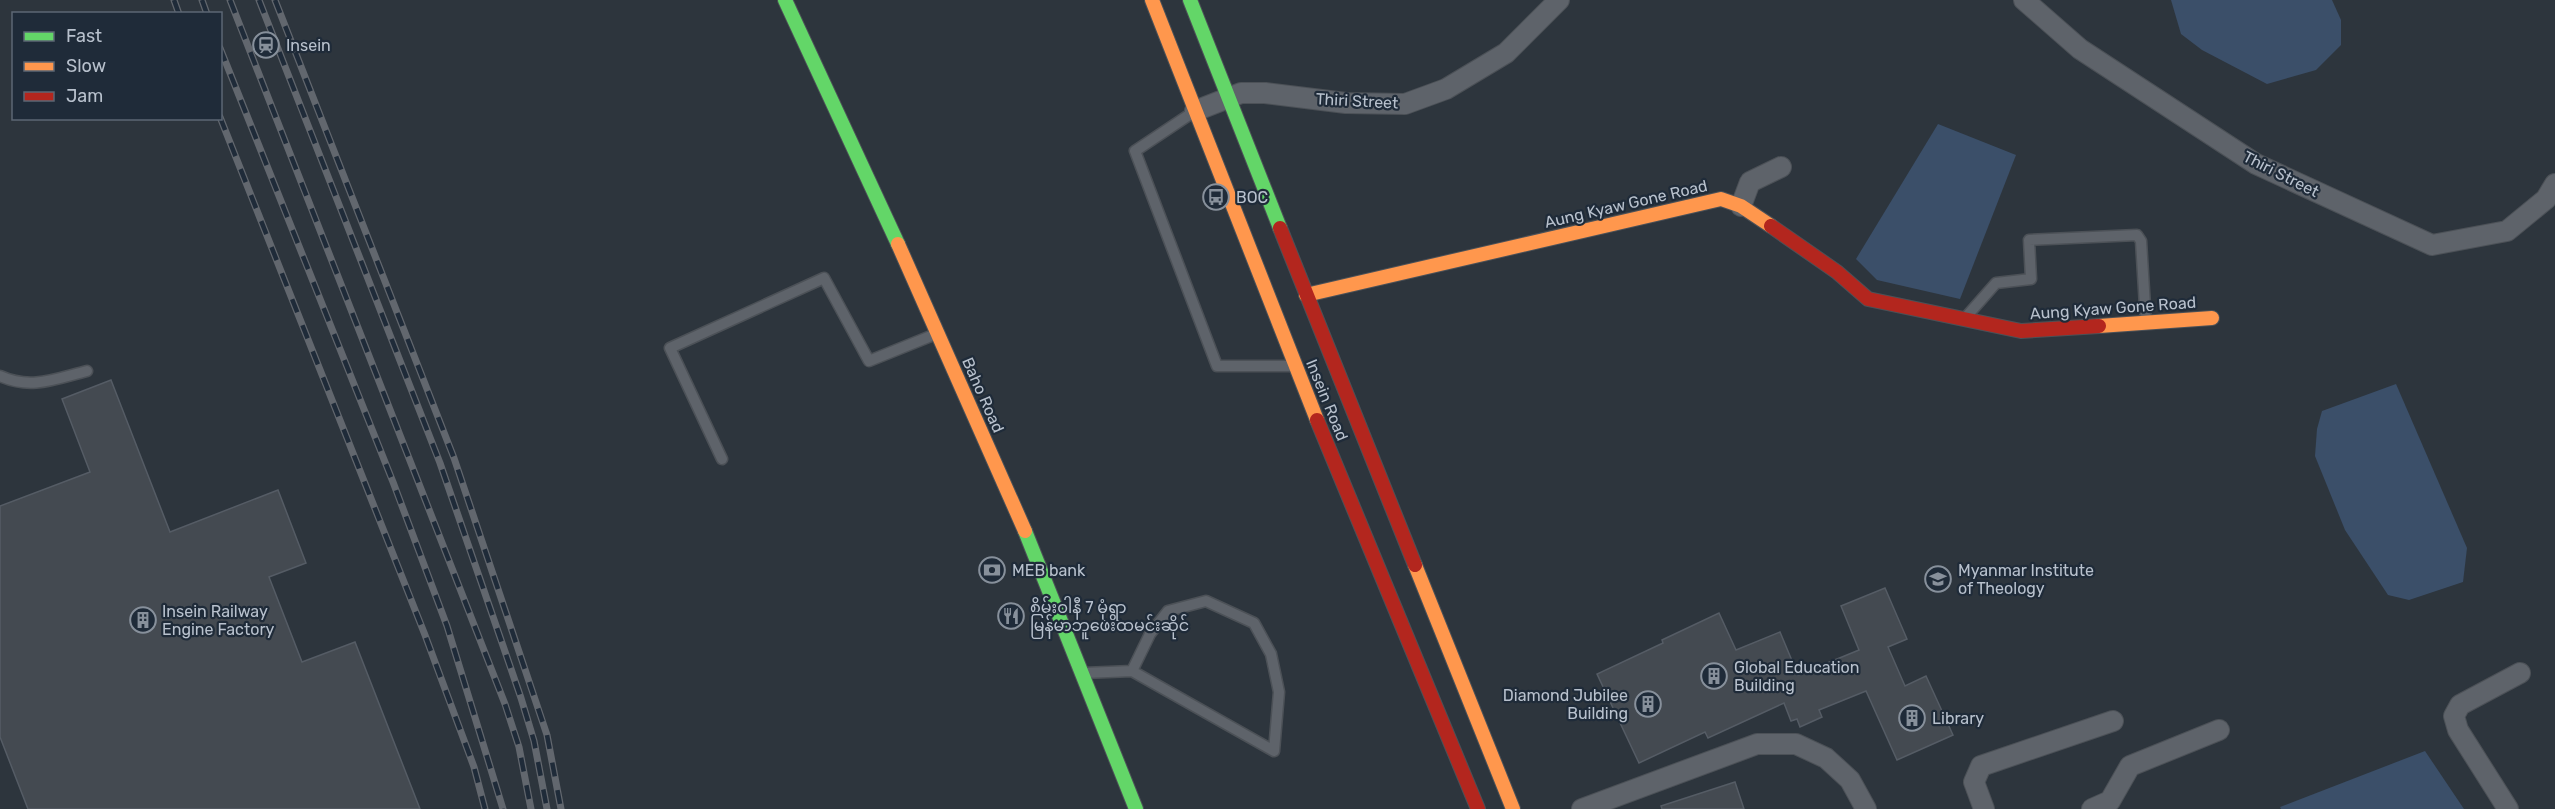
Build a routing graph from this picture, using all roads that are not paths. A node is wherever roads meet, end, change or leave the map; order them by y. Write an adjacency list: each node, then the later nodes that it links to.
1 (785, 0): 15 (main road, Baho Road)
2 (1152, 0): 7 (main road, Insein Road)
3 (1190, 0): 6 (main road, Insein Road)
4 (1559, 0): 6 (street, Thiri Street)
5 (2024, 0): 9 (street, Thiri Street)
6 (1229, 98): 7 (street, Thiri Street); 11 (main road, Insein Road)
7 (1195, 111): 16 (main road, Insein Road); 16 (lane)
8 (1781, 166): 10 (street)
9 (2555, 184)
10 (1741, 206): 11 (main road, Aung Kyaw Gone Road); 13 (main road, Aung Kyaw Gone Road)
11 (1306, 295): 20 (main road, Insein Road)
12 (2212, 318): 14 (main road, Aung Kyaw Gone Road)
13 (1963, 321): 14 (main road, Aung Kyaw Gone Road); 14 (lane)
14 (2146, 323)
15 (938, 333): 19 (lane); 22 (main road, Baho Road)
16 (1295, 366): 20 (main road, Insein Road)
17 (87, 371): 18 (lane)
18 (0, 376)
19 (722, 459)
20 (1362, 483): 24 (main road, Insein Road); 24 (main road, Insein Road)
21 (1132, 671): 21 (lane); 22 (lane)
22 (1082, 673): 27 (main road, Baho Road)
23 (2520, 673): 34 (street)
24 (1456, 712): 28 (main road, Insein Road); 29 (main road, Insein Road)
25 (2113, 721): 32 (street)
26 (2219, 730): 33 (street)
27 (1136, 809)
28 (1478, 809)
29 (1513, 809)
30 (1582, 809): 31 (street)
31 (1866, 809)
32 (1984, 809)
33 (2092, 809)
34 (2508, 809)

